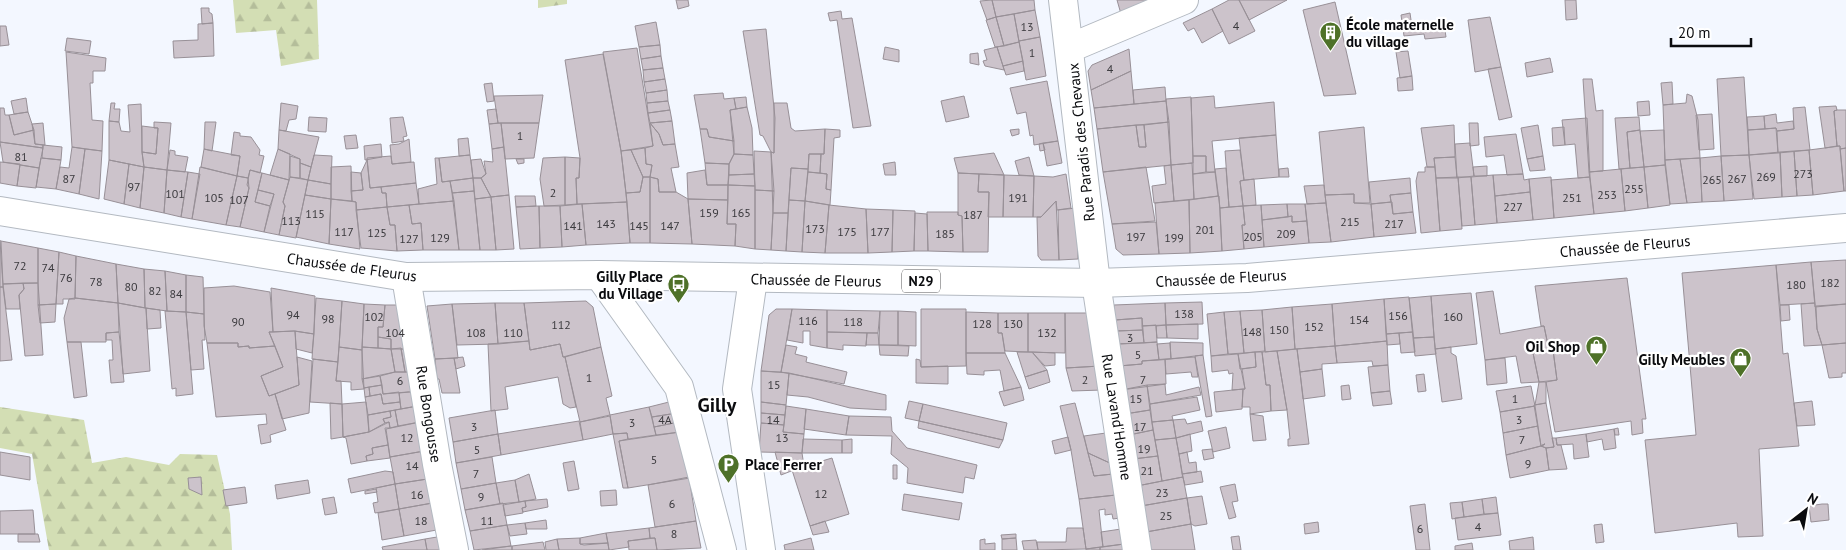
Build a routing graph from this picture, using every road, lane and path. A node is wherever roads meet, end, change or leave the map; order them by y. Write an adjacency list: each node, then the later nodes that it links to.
1 (1063, 0): 3 (main road, Rue Paradis des Chevaux)
2 (1184, 0): 3 (main road)
3 (1070, 48): 9 (main road, Rue Paradis des Chevaux)
4 (0, 211): 7 (main road, Chaussée de Fleurus / N29)
5 (1846, 228): 9 (main road, Chaussée de Fleurus / N29)
6 (599, 275): 7 (main road, Chaussée de Fleurus / N29); 8 (main road, Chaussée de Fleurus / N29); 11 (main road)
7 (406, 277): 10 (main road, Rue Bongousse)
8 (753, 279): 9 (main road, Chaussée de Fleurus / N29); 12 (main road)
9 (1096, 283): 13 (main road, Rue Lavand'Homme)
10 (454, 550)
11 (722, 550)
12 (761, 550)
13 (1137, 550)

